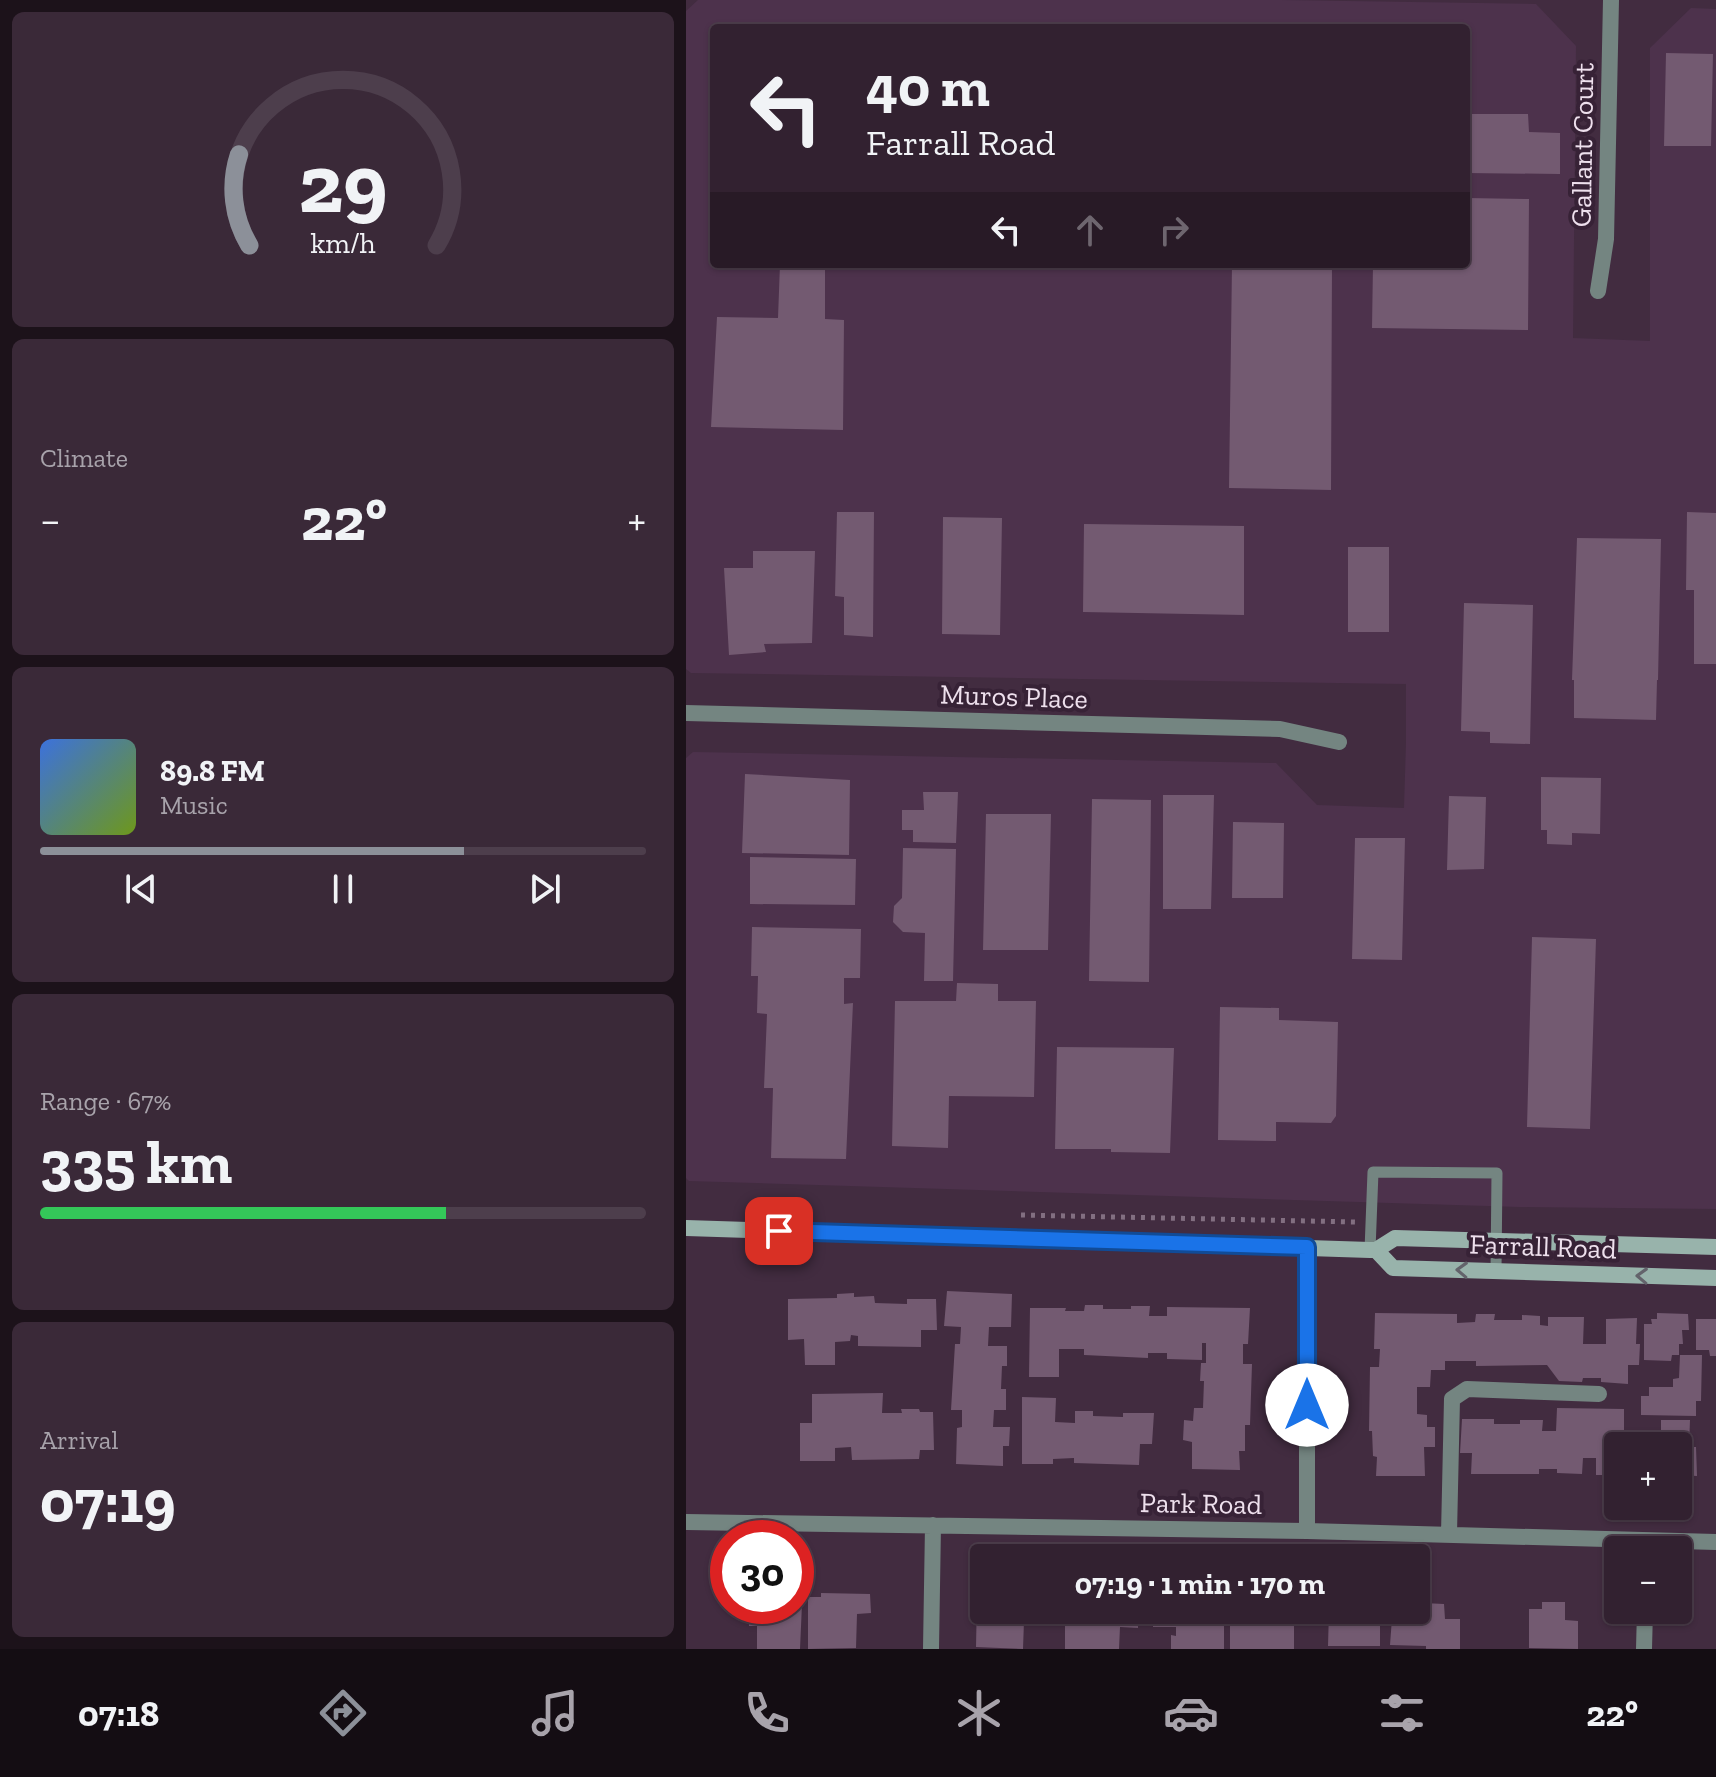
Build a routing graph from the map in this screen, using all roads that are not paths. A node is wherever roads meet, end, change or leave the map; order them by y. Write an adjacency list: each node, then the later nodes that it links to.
1 (1611, 0): 2 (street, Gallant Court)
2 (1598, 291)
3 (686, 713): 4 (street, Muros Place)
4 (1339, 742)
5 (686, 1228): 7 (main road, Farrall Road)
6 (1496, 1241): 8 (main road, Farrall Road); 9 (main road, Farrall Road); 9 (lane); 10 (lane)
7 (1307, 1247): 9 (main road, Farrall Road); 15 (street)
8 (1716, 1247)
9 (1373, 1250): 10 (main road, Farrall Road, one-way to 9)
10 (1496, 1271): 11 (main road, Farrall Road, one-way to 10)
11 (1716, 1278)
12 (1599, 1394): 16 (street)
13 (686, 1522): 14 (street, Park Road)
14 (933, 1525): 15 (street, Park Road); 21 (street)
15 (1307, 1531): 16 (street, Park Road)
16 (1449, 1534): 18 (street, Park Road)
17 (1716, 1542): 19 (street, Park Road)
18 (1604, 1543)
19 (1692, 1543)
20 (1645, 1624): 22 (street)
21 (931, 1649)
22 (1644, 1649)

